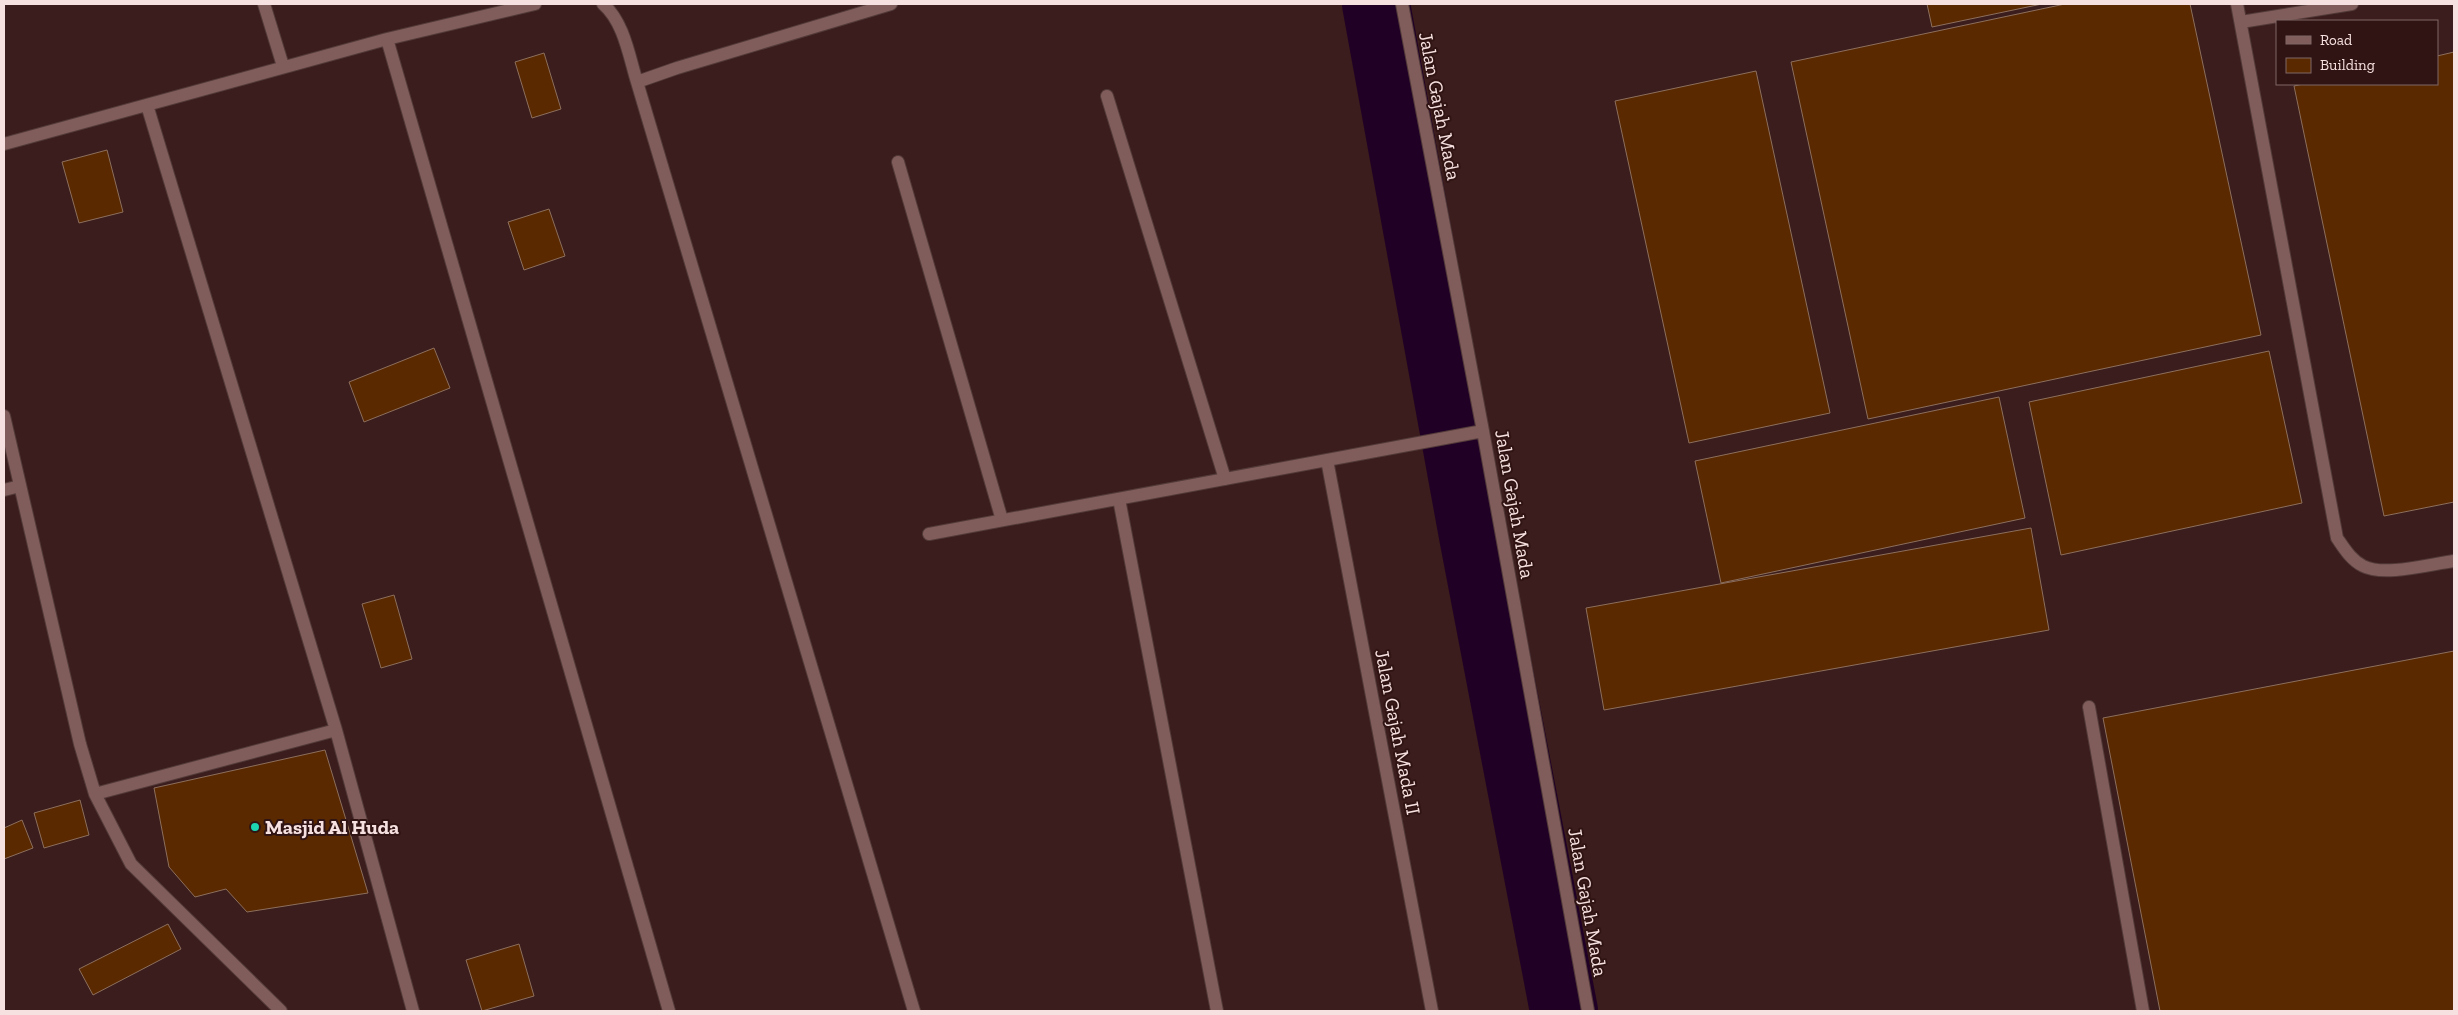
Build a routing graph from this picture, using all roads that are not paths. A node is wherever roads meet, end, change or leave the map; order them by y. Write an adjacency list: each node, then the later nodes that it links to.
1 (264, 4): 10 (street)
2 (535, 4): 9 (street)
3 (603, 4): 11 (street)
4 (891, 4): 11 (street)
5 (1402, 4): 17 (street, Jalan Gajah Mada)
6 (2237, 4): 8 (street)
7 (2352, 4): 8 (street)
8 (2241, 22): 25 (street)
9 (387, 39): 10 (street); 31 (street)
10 (283, 66): 13 (street)
11 (637, 82): 32 (street)
12 (1107, 96): 19 (street)
13 (147, 106): 14 (street); 27 (street)
14 (4, 144)
15 (898, 162): 23 (street)
16 (4, 416): 20 (street)
17 (1483, 431): 18 (street); 35 (street, Jalan Gajah Mada)
18 (1327, 460): 19 (street); 34 (street, Jalan Gajah Mada II)
19 (1225, 479): 22 (street)
20 (20, 486): 21 (street); 28 (street)
21 (4, 490)
22 (1119, 498): 23 (street); 33 (street)
23 (1002, 520): 24 (street)
24 (929, 534)
25 (2454, 561)
26 (2089, 707): 36 (street)
27 (336, 730): 28 (street); 30 (street)
28 (95, 794): 29 (street)
29 (280, 1011)
30 (413, 1011)
31 (669, 1011)
32 (914, 1011)
33 (1217, 1011)
34 (1432, 1011)
35 (1588, 1011)
36 (2143, 1011)

